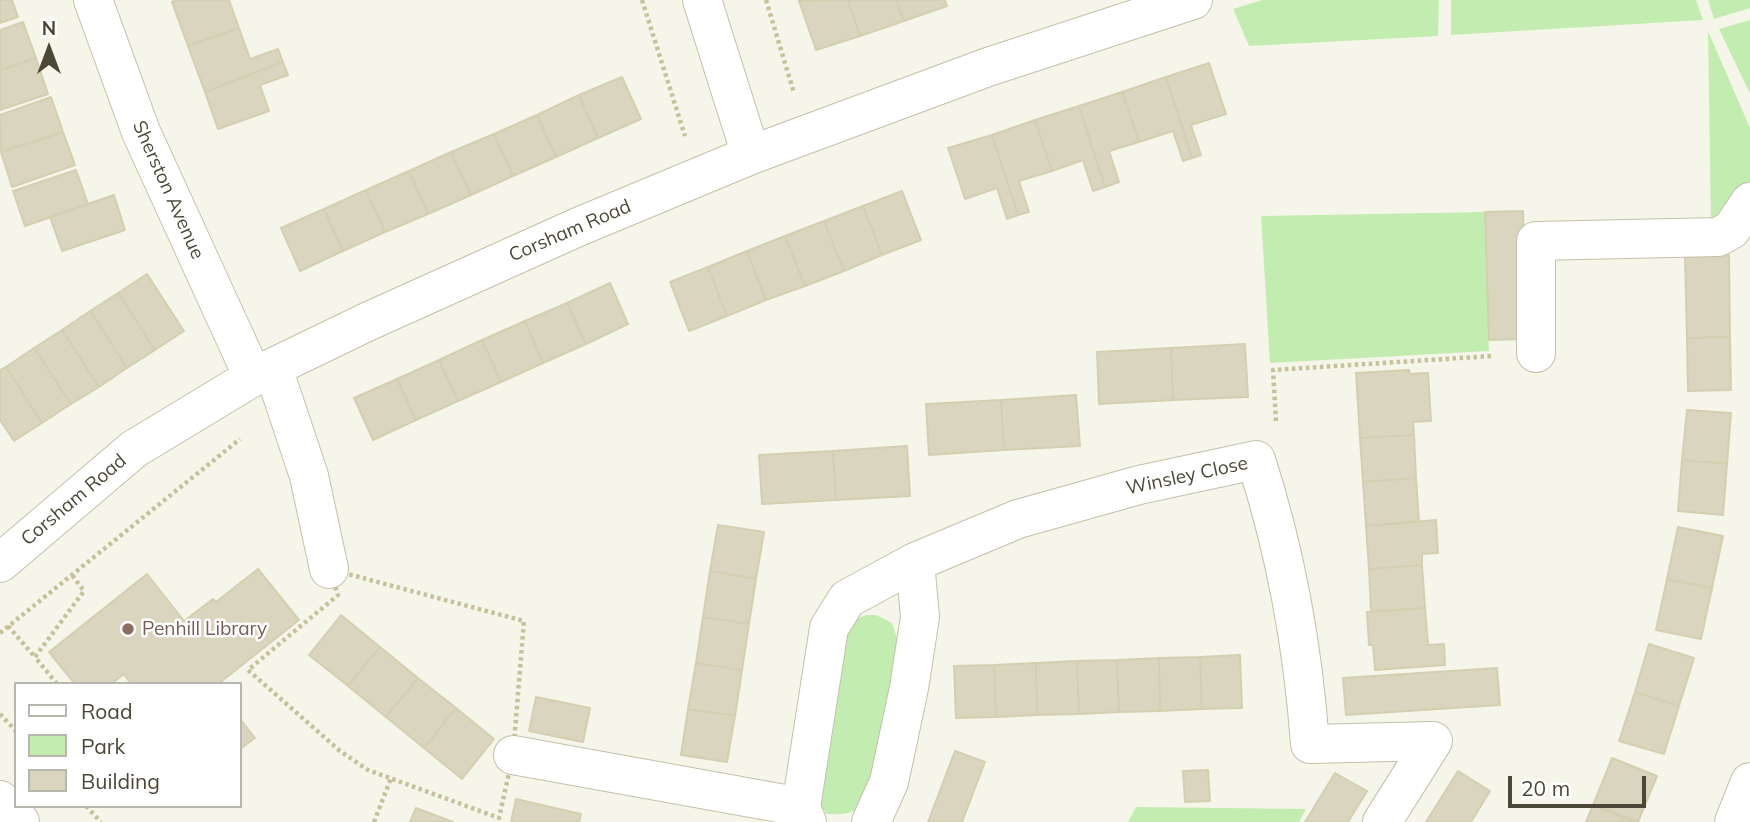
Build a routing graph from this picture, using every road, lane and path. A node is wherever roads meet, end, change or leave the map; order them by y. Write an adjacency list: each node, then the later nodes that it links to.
1 (93, 0): 11 (street, Sherston Avenue)
2 (642, 0): 8 (path)
3 (702, 0): 7 (street)
4 (766, 0): 6 (path)
5 (1193, 0): 6 (street, Corsham Road)
6 (807, 134): 7 (street, Corsham Road)
7 (751, 155): 8 (street, Corsham Road)
8 (700, 177): 11 (street, Corsham Road)
9 (1750, 202): 10 (street)
10 (1536, 353): 13 (path)
11 (263, 372): 12 (street, Sherston Avenue); 15 (street, Corsham Road)
12 (285, 405): 16 (street, Sherston Avenue); 17 (path)
13 (1256, 460): 14 (street, Winsley Close); 34 (street, Winsley Close)
14 (915, 562): 29 (street, Winsley Close); 33 (street)
15 (0, 563)
16 (329, 569): 24 (path); 25 (path)
17 (72, 575): 18 (path); 20 (path)
18 (8, 626): 19 (path); 20 (path)
19 (0, 633)
20 (35, 657): 21 (path)
21 (55, 682)
22 (0, 714): 23 (path)
23 (14, 729)
24 (513, 755): 25 (path); 29 (street)
25 (391, 778): 32 (path)
26 (1750, 782): 35 (street)
27 (0, 800): 30 (street)
28 (88, 808): 31 (path)
29 (804, 815)
30 (20, 822)
31 (101, 822)
32 (374, 822)
33 (871, 822)
34 (1382, 822)
35 (1734, 822)

